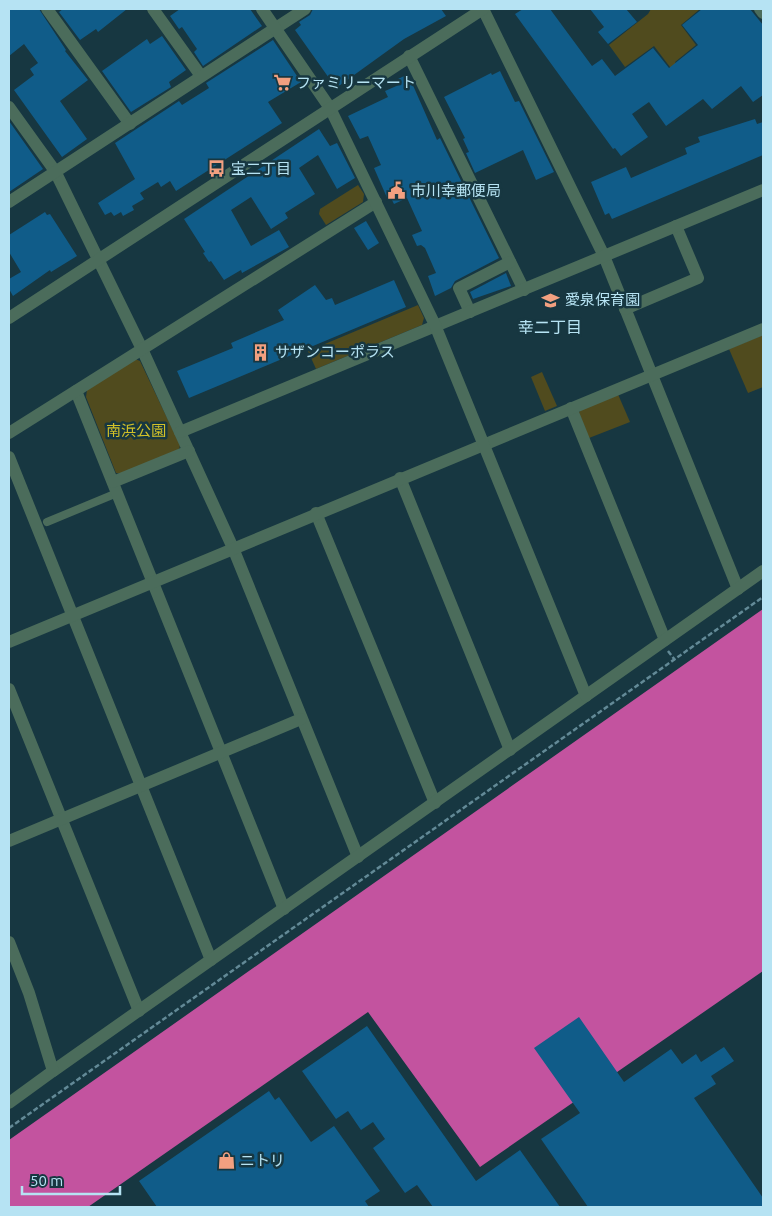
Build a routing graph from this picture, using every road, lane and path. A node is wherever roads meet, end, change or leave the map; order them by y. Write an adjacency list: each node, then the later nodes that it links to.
1 (47, 9): 13 (street)
2 (154, 9): 10 (street)
3 (262, 9): 8 (street)
4 (305, 9): 8 (street)
5 (483, 9): 9 (street); 19 (street)
6 (760, 9): 7 (street)
7 (763, 13)
8 (275, 28): 10 (street); 12 (street)
9 (409, 56): 12 (street); 21 (street)
10 (201, 76): 13 (street)
11 (9, 107): 14 (street)
12 (330, 108): 17 (street); 20 (street)
13 (130, 124): 14 (street)
14 (55, 171): 16 (street); 20 (street)
15 (763, 190): 18 (street)
16 (9, 202)
17 (376, 202): 26 (street); 28 (street)
18 (676, 226): 19 (street); 23 (street)
19 (604, 256): 22 (street); 23 (street)
20 (100, 259): 25 (street); 28 (street)
21 (510, 262): 22 (street); 24 (street)
22 (524, 290): 24 (street)
23 (625, 309): 29 (street)
24 (470, 312): 26 (street)
25 (9, 318)
26 (435, 325): 32 (street); 34 (street)
27 (763, 329): 29 (street)
28 (142, 349): 30 (street); 32 (street)
29 (652, 374): 31 (street); 44 (street)
30 (76, 391): 33 (street); 38 (street)
31 (571, 408): 34 (street); 47 (street)
32 (180, 432): 35 (street)
33 (9, 433)
34 (484, 444): 37 (street); 50 (street)
35 (188, 451): 38 (street); 41 (street)
36 (9, 457): 46 (street)
37 (400, 478): 39 (street); 52 (street)
38 (115, 488): 40 (lane); 43 (street)
39 (316, 512): 41 (street); 55 (street)
40 (47, 522)
41 (232, 548): 43 (street); 51 (street)
42 (763, 571): 44 (street)
43 (153, 581): 46 (street); 53 (street)
44 (738, 589): 47 (street)
45 (763, 597): 65 (path)
46 (72, 615): 48 (street); 54 (street)
47 (665, 640): 50 (street)
48 (9, 642)
49 (9, 689): 56 (street)
50 (586, 696): 52 (street)
51 (302, 718): 53 (street); 58 (street)
52 (510, 750): 55 (street)
53 (221, 752): 54 (street); 59 (street)
54 (141, 786): 56 (street); 61 (street)
55 (435, 803): 58 (street)
56 (61, 819): 57 (street); 62 (street)
57 (9, 841)
58 (358, 857): 59 (street)
59 (284, 909): 61 (street)
60 (9, 942): 63 (street)
61 (211, 960): 62 (street)
62 (139, 1011): 63 (street)
63 (53, 1071): 64 (street)
64 (9, 1103)
65 (9, 1128)

